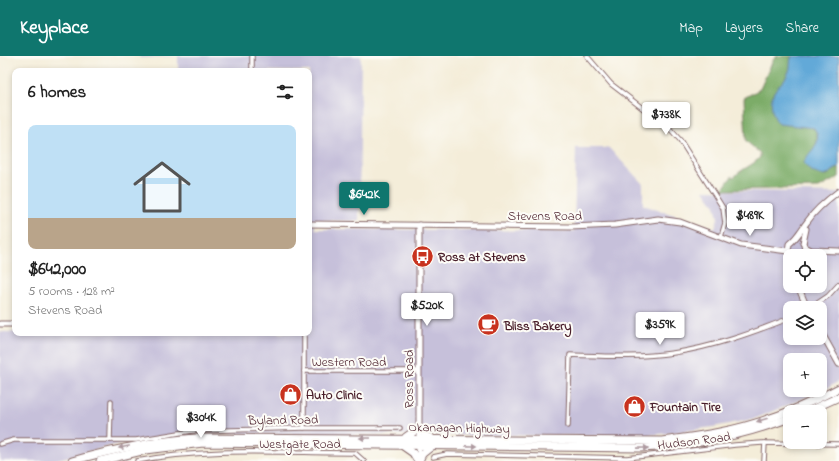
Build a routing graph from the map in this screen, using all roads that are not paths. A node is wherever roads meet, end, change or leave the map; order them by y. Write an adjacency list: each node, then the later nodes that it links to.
1 (252, 56): 3 (street)
2 (586, 56): 8 (street)
3 (252, 68)
4 (839, 191): 5 (main road)
5 (811, 217): 9 (main road); 10 (main road)
6 (312, 224): 7 (main road, Stevens Road)
7 (419, 225): 8 (main road, Stevens Road); 26 (main road, Ross Road)
8 (721, 237): 14 (main road, Stevens Road)
9 (793, 241): 10 (main road); 11 (main road)
10 (804, 245): 12 (main road); 13 (main road)
11 (790, 249)
12 (804, 249)
13 (810, 249)
14 (783, 250)
15 (827, 251): 16 (main road)
16 (839, 251)
17 (839, 284): 18 (street)
18 (820, 301)
19 (783, 321): 32 (street)
20 (0, 324): 21 (main road)
21 (12, 324)
22 (304, 336): 25 (street)
23 (827, 343): 24 (main road)
24 (839, 364)
25 (304, 371): 26 (street, Western Road); 33 (street)
26 (419, 371): 35 (main road, Ross Road)
27 (838, 388): 39 (highway, Okanagan Highway, one-way to 39)
28 (839, 397): 30 (highway)
29 (111, 401): 36 (street)
30 (821, 405)
31 (783, 420): 39 (highway, Okanagan Highway, one-way to 31)
32 (568, 426)
33 (304, 428): 34 (street, Byland Road); 36 (street, Byland Road)
34 (400, 428)
35 (419, 428): 37 (highway); 38 (main road, Ross Road); 39 (highway)
36 (110, 440): 41 (street, Byland Road)
37 (403, 442): 38 (highway, Okanagan Highway); 46 (highway, Okanagan Highway, one-way to 46); 47 (highway, Okanagan Highway); 51 (highway)
38 (419, 442): 39 (highway, Okanagan Highway); 51 (main road, Ross Road)
39 (432, 442): 51 (highway)
40 (765, 443): 42 (street, Hudson Road); 44 (street, Hudson Road); 53 (street)
41 (0, 444)
42 (839, 444)
43 (179, 455): 48 (street, Westgate Road); 49 (street); 50 (street, Westgate Road)
44 (519, 455): 45 (street, Hudson Road); 52 (street)
45 (433, 457)
46 (72, 461)
47 (100, 461)
48 (137, 461)
49 (179, 461)
50 (364, 461)
51 (418, 461)
52 (519, 461)
53 (764, 461)

